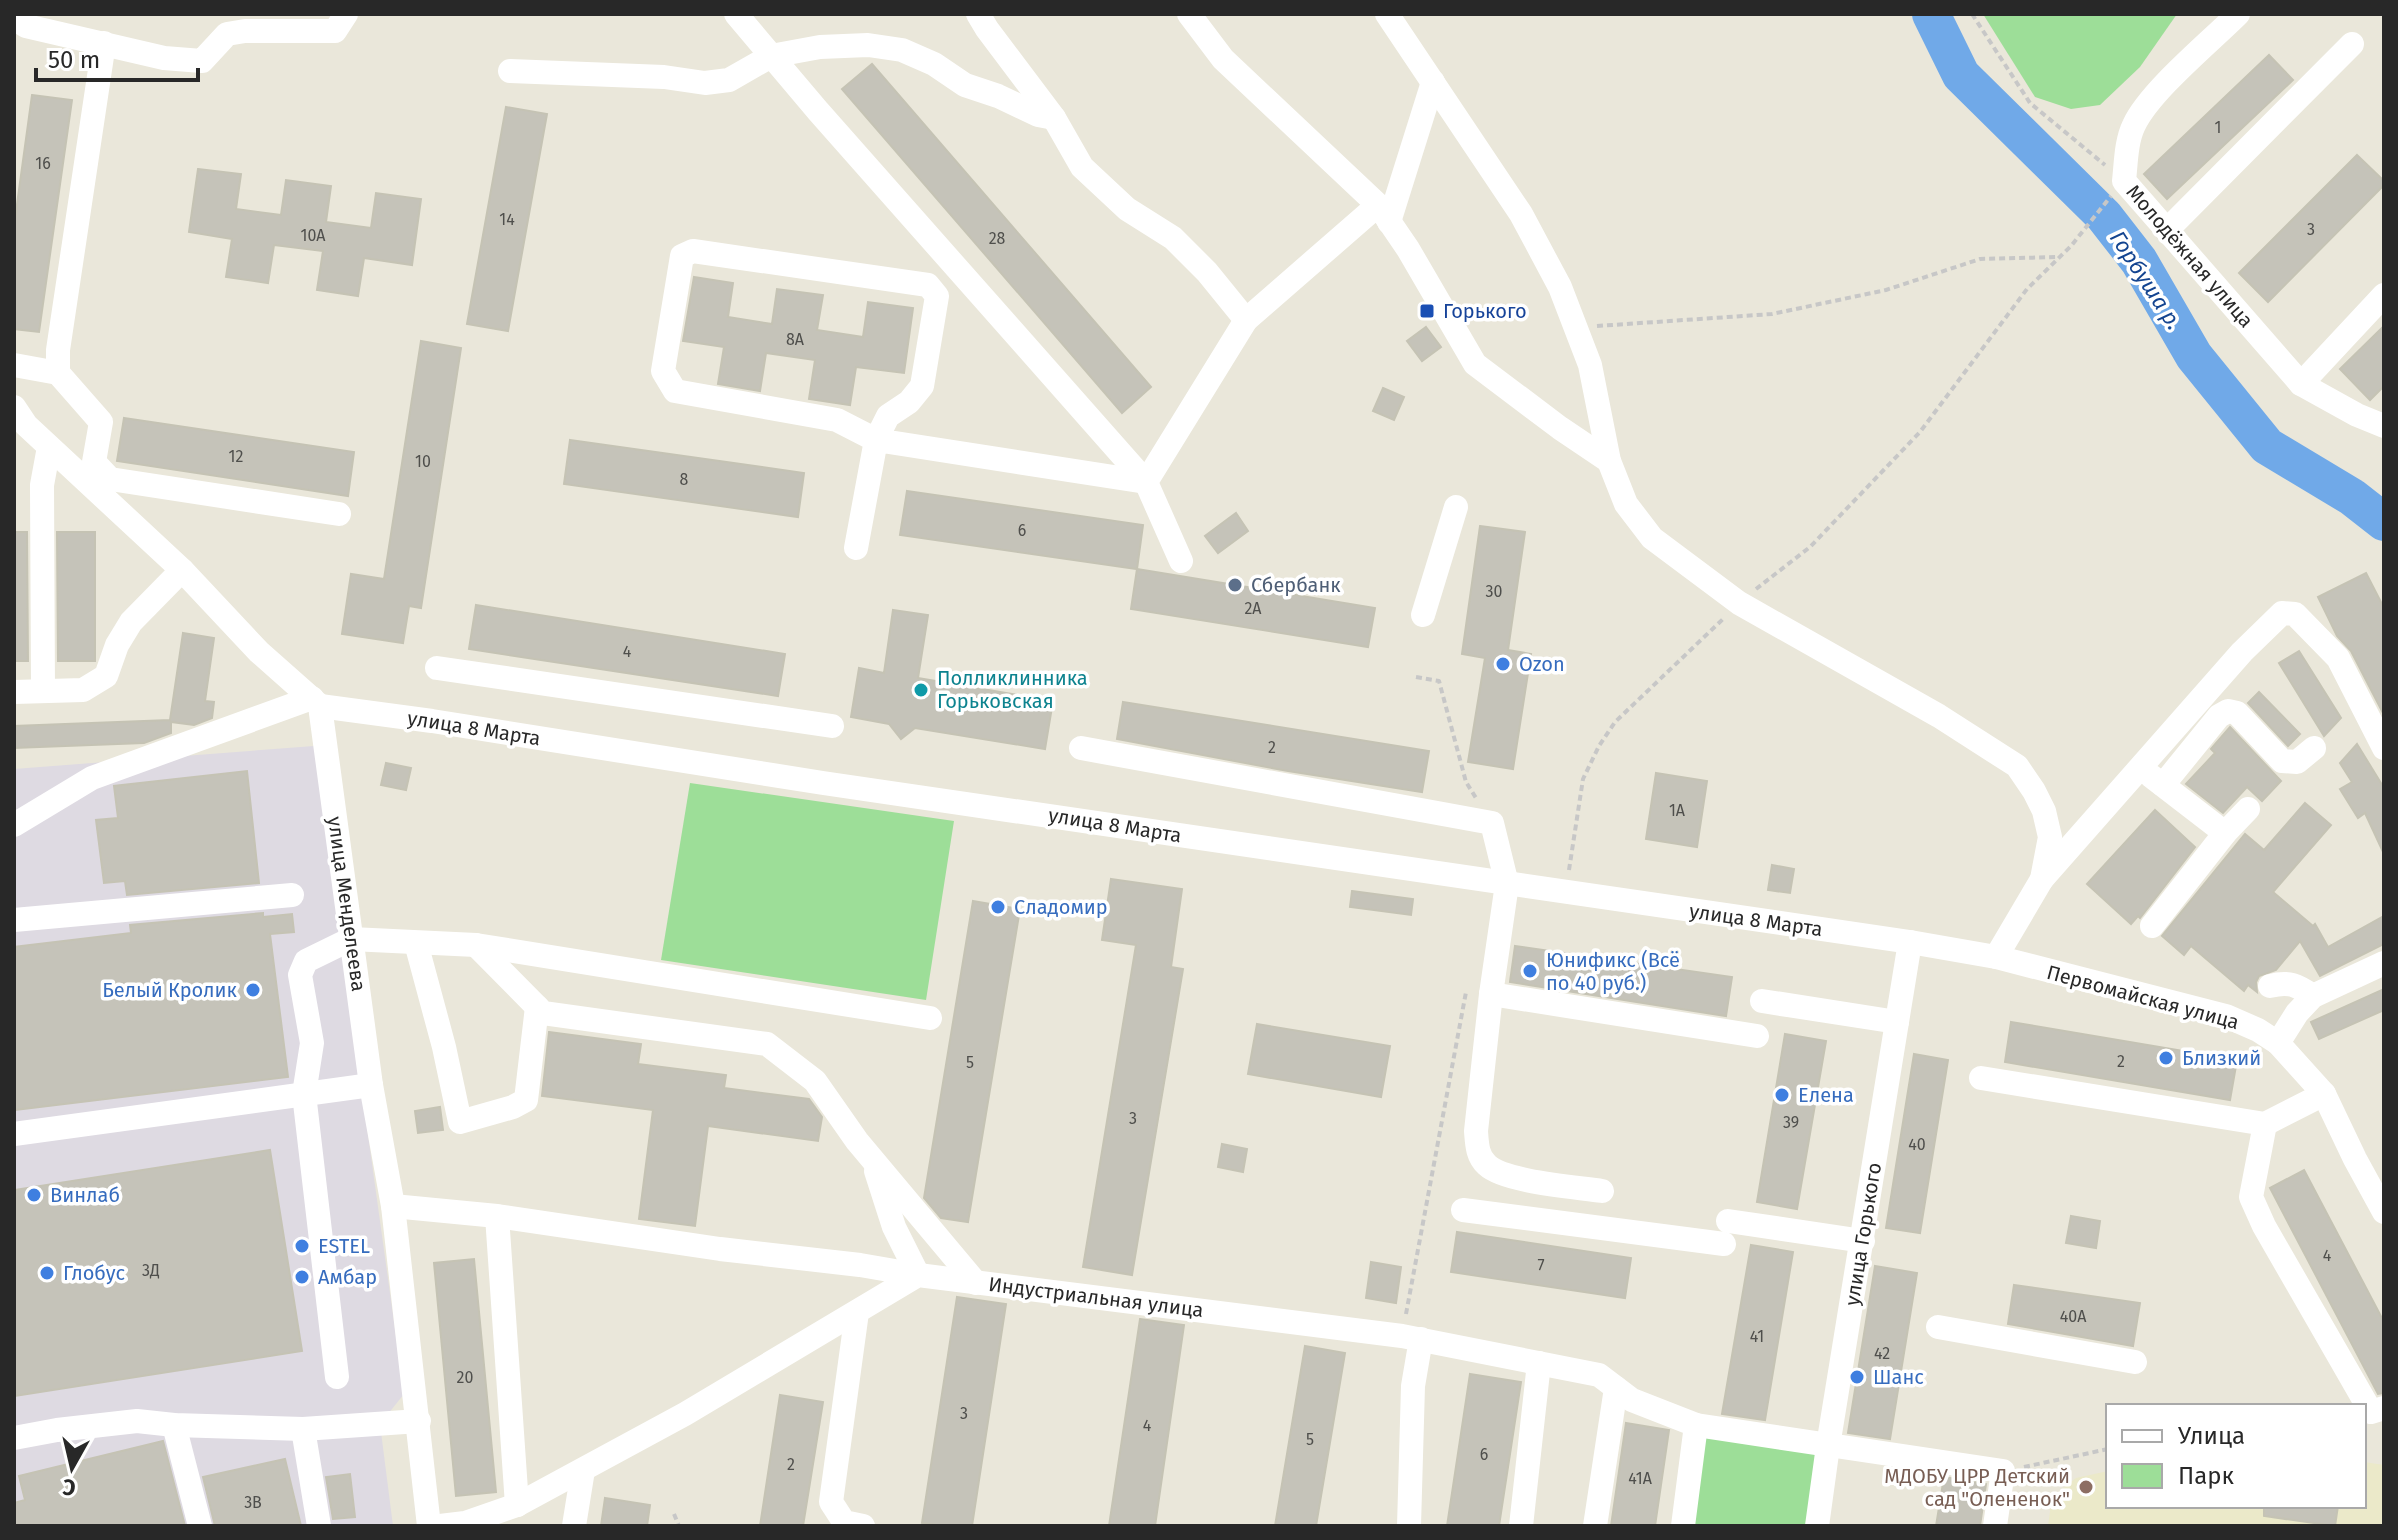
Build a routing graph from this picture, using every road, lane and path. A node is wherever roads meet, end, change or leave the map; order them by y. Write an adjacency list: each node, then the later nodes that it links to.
1 (346, 14): 9 (street)
2 (736, 14): 11 (street)
3 (978, 14): 14 (street)
4 (1189, 14): 16 (street)
5 (1387, 14): 13 (street)
6 (1972, 14): 15 (path)
7 (2238, 14): 15 (street, Молодёжная улица)
8 (14, 18): 9 (street)
9 (104, 43): 23 (street)
10 (2352, 44): 17 (street)
11 (771, 56): 12 (street); 14 (street); 30 (street)
12 (510, 71)
13 (1433, 82): 16 (street); 21 (street)
14 (1054, 118): 20 (street)
15 (2124, 181): 17 (street, Молодёжная улица); 18 (path)
16 (1384, 214): 20 (street); 29 (street)
17 (2167, 230): 24 (street, Молодёжная улица)
18 (2059, 257): 21 (path); 36 (path)
19 (2384, 295): 24 (street)
20 (1246, 320): 30 (street)
21 (1575, 327): 29 (street)
22 (14, 365): 23 (street)
23 (58, 373): 32 (street)
24 (2301, 384): 26 (street, Молодёжная улица)
25 (14, 407): 28 (street)
26 (2384, 426)
27 (876, 440): 27 (street); 30 (street); 33 (street)
28 (49, 447): 35 (street); 40 (street)
29 (1609, 461): 36 (street)
30 (1146, 482): 34 (street)
31 (1456, 507): 37 (street)
32 (339, 514)
33 (856, 548)
34 (1181, 561)
35 (182, 570): 40 (street); 42 (street)
36 (1739, 603): 53 (street); 55 (path)
37 (1423, 615)
38 (437, 668): 43 (street)
39 (1416, 677): 50 (path)
40 (43, 691): 41 (street)
41 (14, 692)
42 (316, 702): 51 (street); 54 (street, улица 8 Марта); 59 (street, улица Менделеева)
43 (832, 726)
44 (1081, 748): 50 (street)
45 (2314, 748): 48 (street)
46 (2384, 748): 47 (street)
47 (2139, 768): 48 (street); 53 (street)
48 (2163, 785): 52 (street)
49 (2248, 809): 52 (street)
50 (1492, 823): 54 (street)
51 (14, 825)
52 (2225, 833): 58 (street)
53 (2042, 879): 63 (street)
54 (1507, 884): 55 (street, улица 8 Марта); 66 (street)
55 (1566, 892): 60 (street, улица 8 Марта)
56 (292, 895): 57 (street)
57 (14, 920)
58 (2152, 926)
59 (351, 939): 61 (street); 75 (street, улица Менделеева); 76 (street)
60 (1910, 942): 63 (street, улица 8 Марта); 71 (street, улица Горького)
61 (416, 943): 62 (street); 69 (street)
62 (476, 945): 69 (street); 70 (street)
63 (1996, 957): 73 (street, Первомайская улица)
64 (2384, 963): 67 (street)
65 (2270, 986): 67 (street)
66 (1479, 992): 72 (street); 81 (street); 91 (path)
67 (2313, 996): 73 (street)
68 (1762, 1001): 71 (street)
69 (537, 1007): 80 (street)
70 (930, 1018)
71 (1897, 1022): 86 (street, улица Горького)
72 (1757, 1036)
73 (2278, 1043): 77 (street, Первомайская улица)
74 (1981, 1078): 78 (street)
75 (371, 1085): 76 (street); 82 (street, улица Менделеева)
76 (304, 1094): 79 (street); 94 (street)
77 (2324, 1094): 78 (street); 84 (street, Первомайская улица)
78 (2265, 1124): 96 (street)
79 (14, 1134)
80 (872, 1159): 87 (street); 88 (street)
81 (1602, 1191)
82 (393, 1206): 85 (street, Индустриальная улица); 97 (street, улица Менделеева)
83 (1463, 1210): 86 (street)
84 (2384, 1212)
85 (497, 1216): 87 (street, Индустриальная улица); 106 (street)
86 (1863, 1241): 102 (street, улица Горького)
87 (918, 1275): 88 (street, Индустриальная улица); 89 (street)
88 (976, 1283): 91 (street, Индустриальная улица)
89 (857, 1312): 104 (street); 114 (street)
90 (1938, 1327): 92 (street)
91 (1411, 1338): 93 (street, Индустриальная улица); 115 (street)
92 (2135, 1362)
93 (1539, 1363): 95 (street, Индустриальная улица); 116 (street)
94 (337, 1377)
95 (1616, 1388): 99 (street, Индустриальная улица); 117 (street)
96 (2384, 1408)
97 (419, 1421): 100 (street); 110 (street, улица Менделеева)
98 (174, 1425): 100 (street); 101 (street); 108 (street)
99 (1696, 1425): 102 (street, Индустриальная улица); 118 (street)
100 (303, 1429): 109 (street)
101 (14, 1438)
102 (1828, 1446): 105 (street, Индустриальная улица); 119 (street, улица Горького)
103 (2106, 1449): 105 (path)
104 (583, 1470): 106 (street); 112 (street)
105 (2003, 1471): 120 (street)
106 (517, 1505): 111 (street)
107 (674, 1514): 113 (path)
108 (200, 1526)
109 (319, 1526)
110 (429, 1526)
111 (440, 1526)
112 (574, 1526)
113 (679, 1526)
114 (863, 1526)
115 (1409, 1526)
116 (1521, 1526)
117 (1595, 1526)
118 (1683, 1526)
119 (1817, 1526)
120 (1995, 1526)

